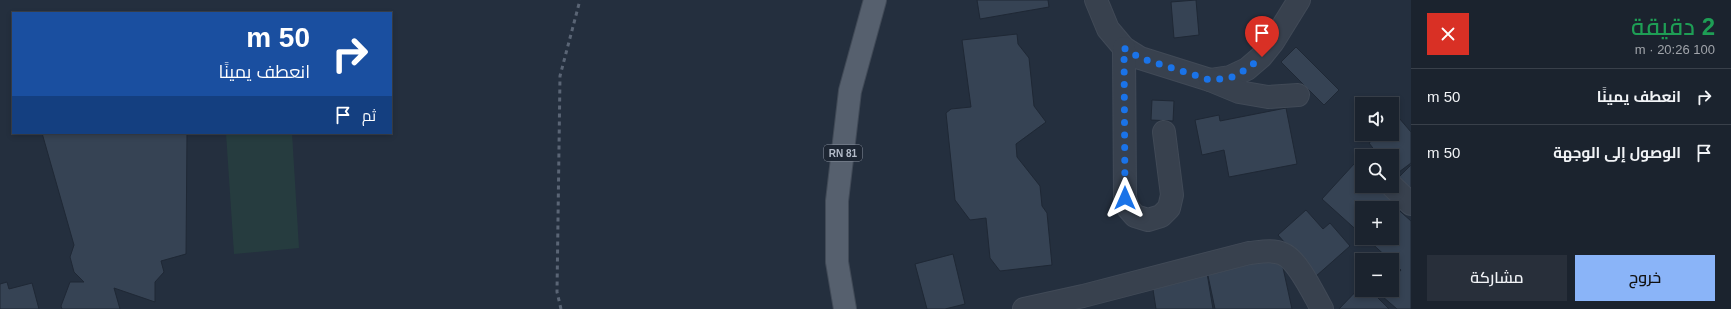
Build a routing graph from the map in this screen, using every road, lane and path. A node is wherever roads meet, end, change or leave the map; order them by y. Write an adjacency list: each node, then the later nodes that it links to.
1 (875, 0): 10 (main road, RN 81)
2 (1096, 0): 4 (street)
3 (1299, 0): 5 (street)
4 (1124, 48): 5 (street); 7 (street)
5 (1210, 80): 6 (street)
6 (1298, 95)
7 (1164, 132)
8 (1399, 193): 9 (street)
9 (1411, 204)
10 (845, 309)
11 (1024, 309): 12 (street)
12 (1322, 309)

